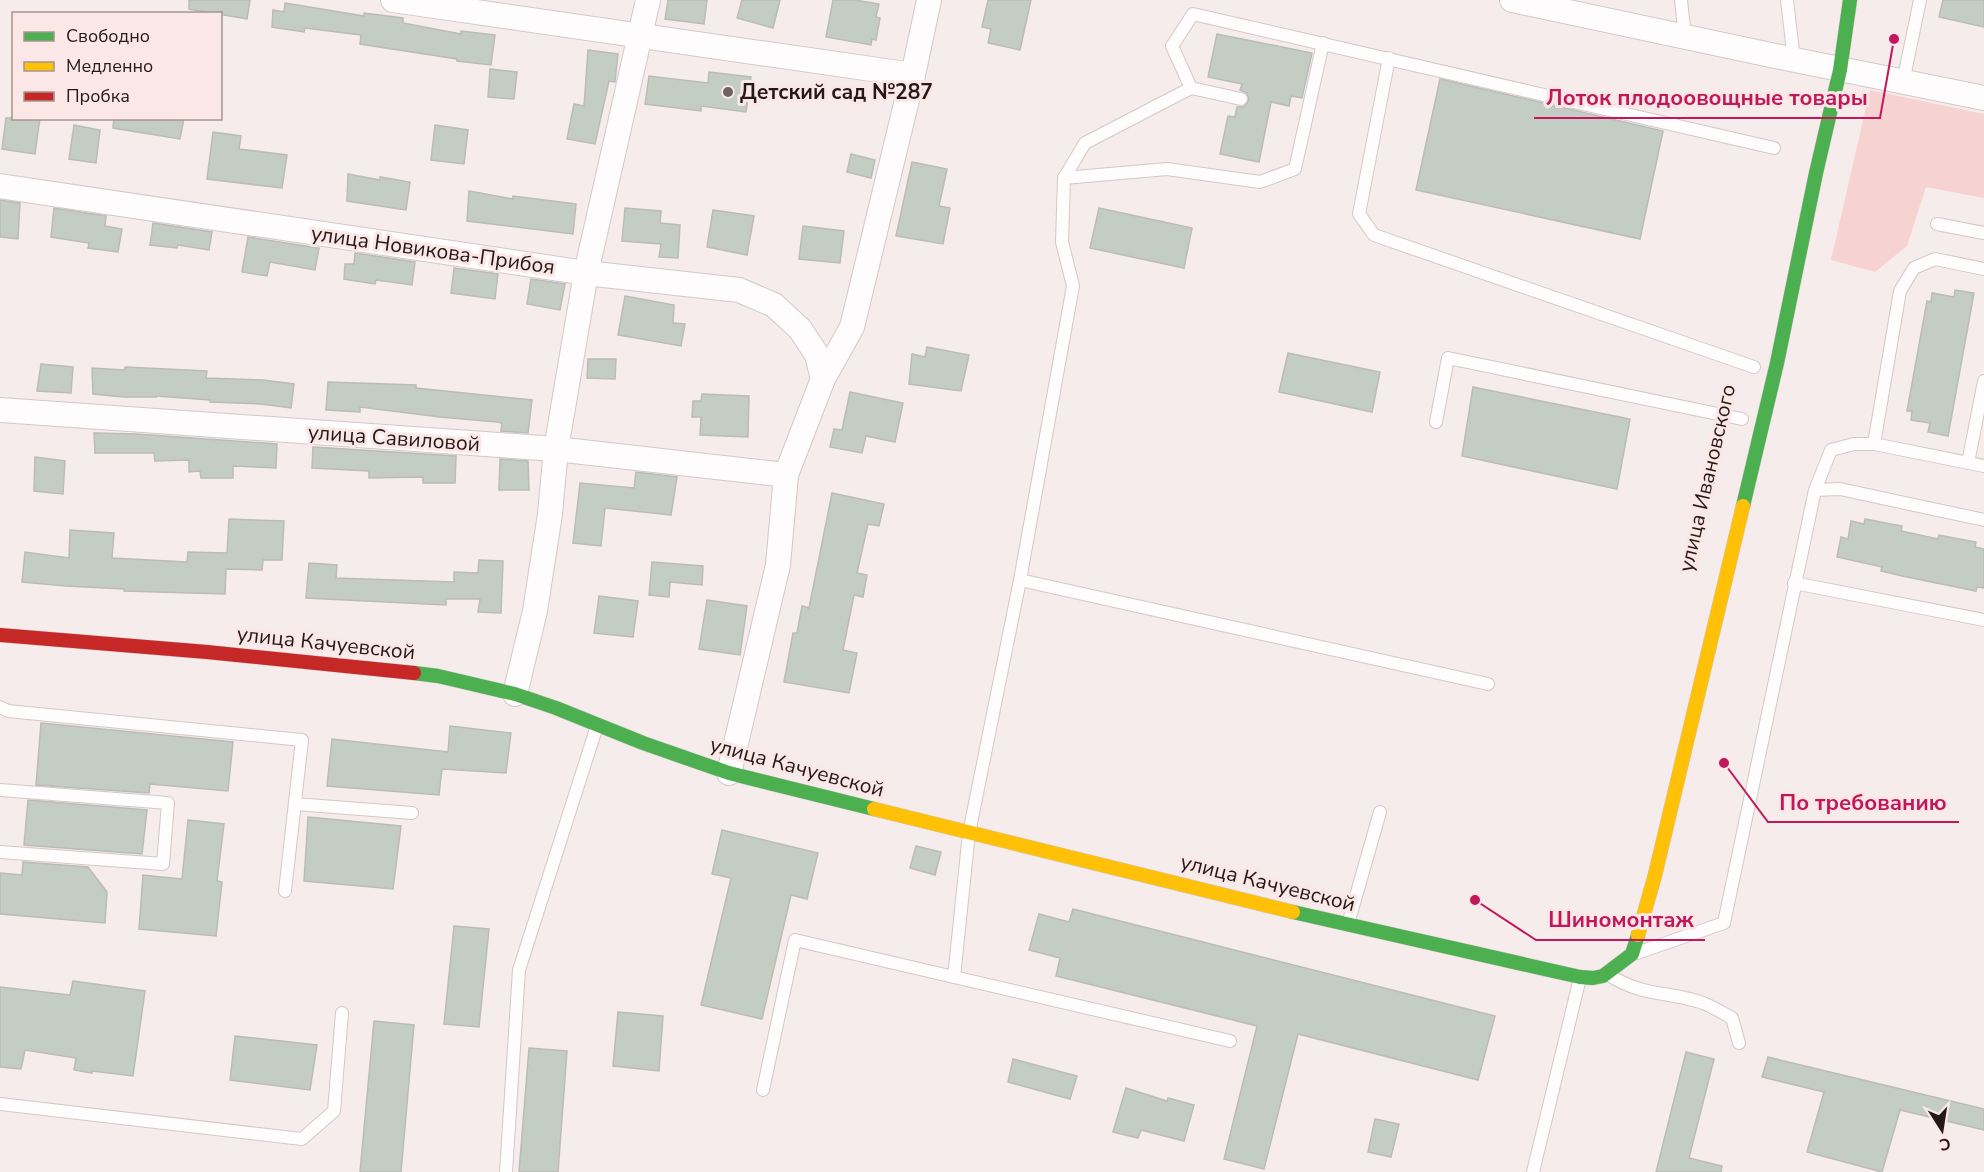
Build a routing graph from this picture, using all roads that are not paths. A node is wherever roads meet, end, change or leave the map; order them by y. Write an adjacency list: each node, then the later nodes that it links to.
1 (393, 0): 10 (street)
2 (648, 0): 10 (street)
3 (929, 0): 16 (street)
4 (1512, 0): 9 (street)
5 (1681, 0): 11 (lane)
6 (1787, 0): 14 (lane)
7 (1850, 0): 15 (street, улица Ивановского)
8 (1920, 0): 17 (lane)
9 (1567, 6): 11 (street)
10 (640, 37): 16 (street); 27 (street)
11 (1685, 37): 14 (street)
12 (1323, 43): 13 (lane); 18 (lane); 22 (lane)
13 (1389, 58): 21 (lane); 28 (lane)
14 (1789, 59): 15 (street)
15 (1828, 67): 17 (street); 58 (street, улица Ивановского)
16 (913, 75): 29 (street)
17 (1903, 82): 19 (street)
18 (1191, 88): 20 (lane); 22 (lane)
19 (1984, 98)
20 (1241, 99)
21 (1774, 148)
22 (1064, 178): 41 (lane)
23 (0, 186): 27 (street, улица Новикова-Прибоя)
24 (1937, 224): 25 (lane)
25 (1984, 233)
26 (1984, 269): 34 (lane)
27 (586, 273): 29 (street, улица Новикова-Прибоя); 35 (street)
28 (1754, 367)
29 (823, 380): 38 (street)
30 (1984, 381): 36 (lane)
31 (0, 410): 35 (street, улица Савиловой)
32 (1742, 420): 33 (lane)
33 (1436, 422)
34 (1874, 444): 36 (lane); 39 (lane)
35 (556, 449): 38 (street, улица Савиловой); 46 (street)
36 (1968, 463): 37 (lane)
37 (1984, 466)
38 (786, 476): 49 (street)
39 (1815, 490): 40 (lane); 42 (lane)
40 (1984, 520)
41 (1020, 580): 45 (lane); 54 (lane)
42 (1794, 583): 43 (lane); 58 (lane)
43 (1984, 621)
44 (0, 635): 46 (street, улица Качуевской)
45 (1488, 684)
46 (515, 694): 48 (street, улица Качуевской)
47 (0, 707): 51 (lane)
48 (598, 724): 49 (street, улица Качуевской); 67 (lane)
49 (729, 773): 54 (street, улица Качуевской)
50 (0, 790): 55 (lane)
51 (295, 804): 53 (lane); 56 (lane)
52 (1380, 812): 57 (lane)
53 (412, 813)
54 (969, 833): 57 (street, улица Качуевской); 60 (lane)
55 (0, 852)
56 (285, 891)
57 (1348, 925): 61 (street, улица Качуевской)
58 (1632, 954): 59 (street)
59 (1614, 963): 61 (street, улица Качуевской); 64 (lane)
60 (954, 977): 63 (lane); 65 (lane)
61 (1580, 977): 68 (lane)
62 (342, 1013): 66 (lane)
63 (1230, 1041)
64 (1739, 1043)
65 (763, 1090)
66 (0, 1104)
67 (506, 1172)
68 (1533, 1172)

